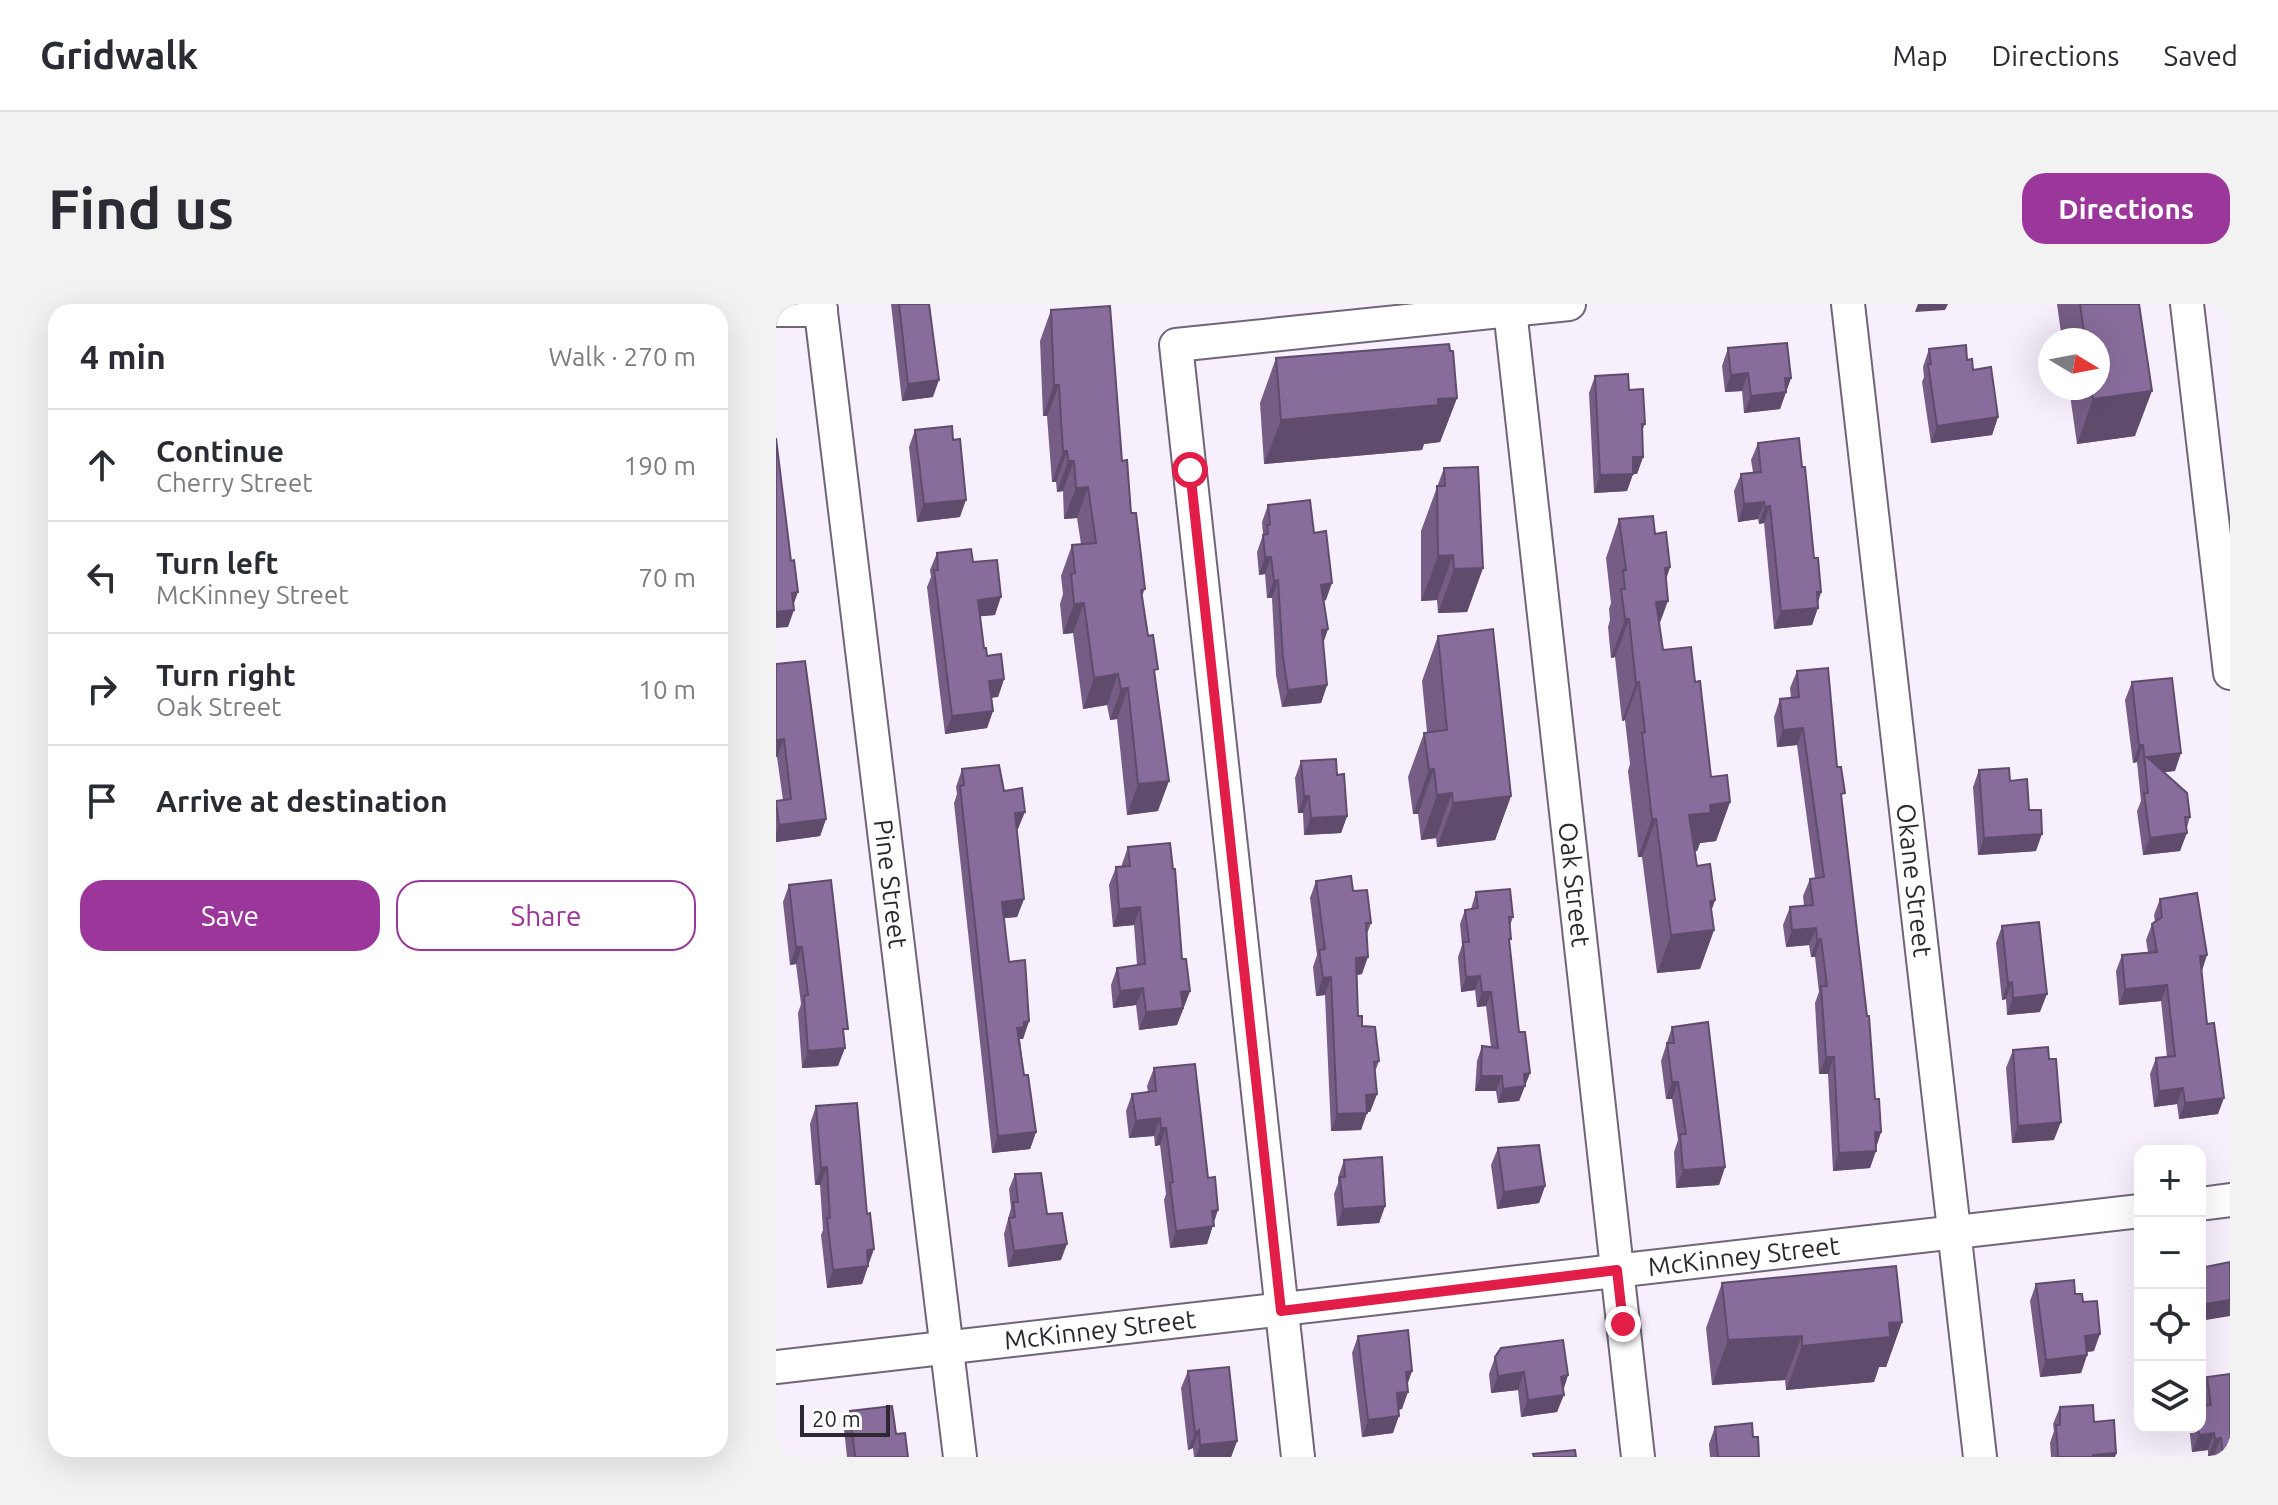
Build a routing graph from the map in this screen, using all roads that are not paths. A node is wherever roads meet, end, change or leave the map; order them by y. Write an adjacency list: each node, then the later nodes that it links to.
1 (1569, 304): 6 (street)
2 (1848, 304): 11 (street, Okane Street)
3 (2187, 304): 7 (street)
4 (821, 307): 5 (street); 14 (street, Pine Street)
5 (776, 310)
6 (1510, 310): 12 (street, Oak Street); 13 (street)
7 (2230, 673)
8 (2230, 1200): 9 (street)
9 (2206, 1203)
10 (2134, 1212): 11 (street, McKinney Street)
11 (1954, 1232): 12 (street, McKinney Street); 19 (street, Okane Street)
12 (1617, 1270): 13 (street, McKinney Street); 18 (street, Oak Street)
13 (1281, 1311): 14 (street, McKinney Street); 17 (street)
14 (948, 1346): 15 (street, McKinney Street); 16 (street, Pine Street)
15 (776, 1367)
16 (960, 1457)
17 (1298, 1457)
18 (1638, 1457)
19 (1980, 1457)

